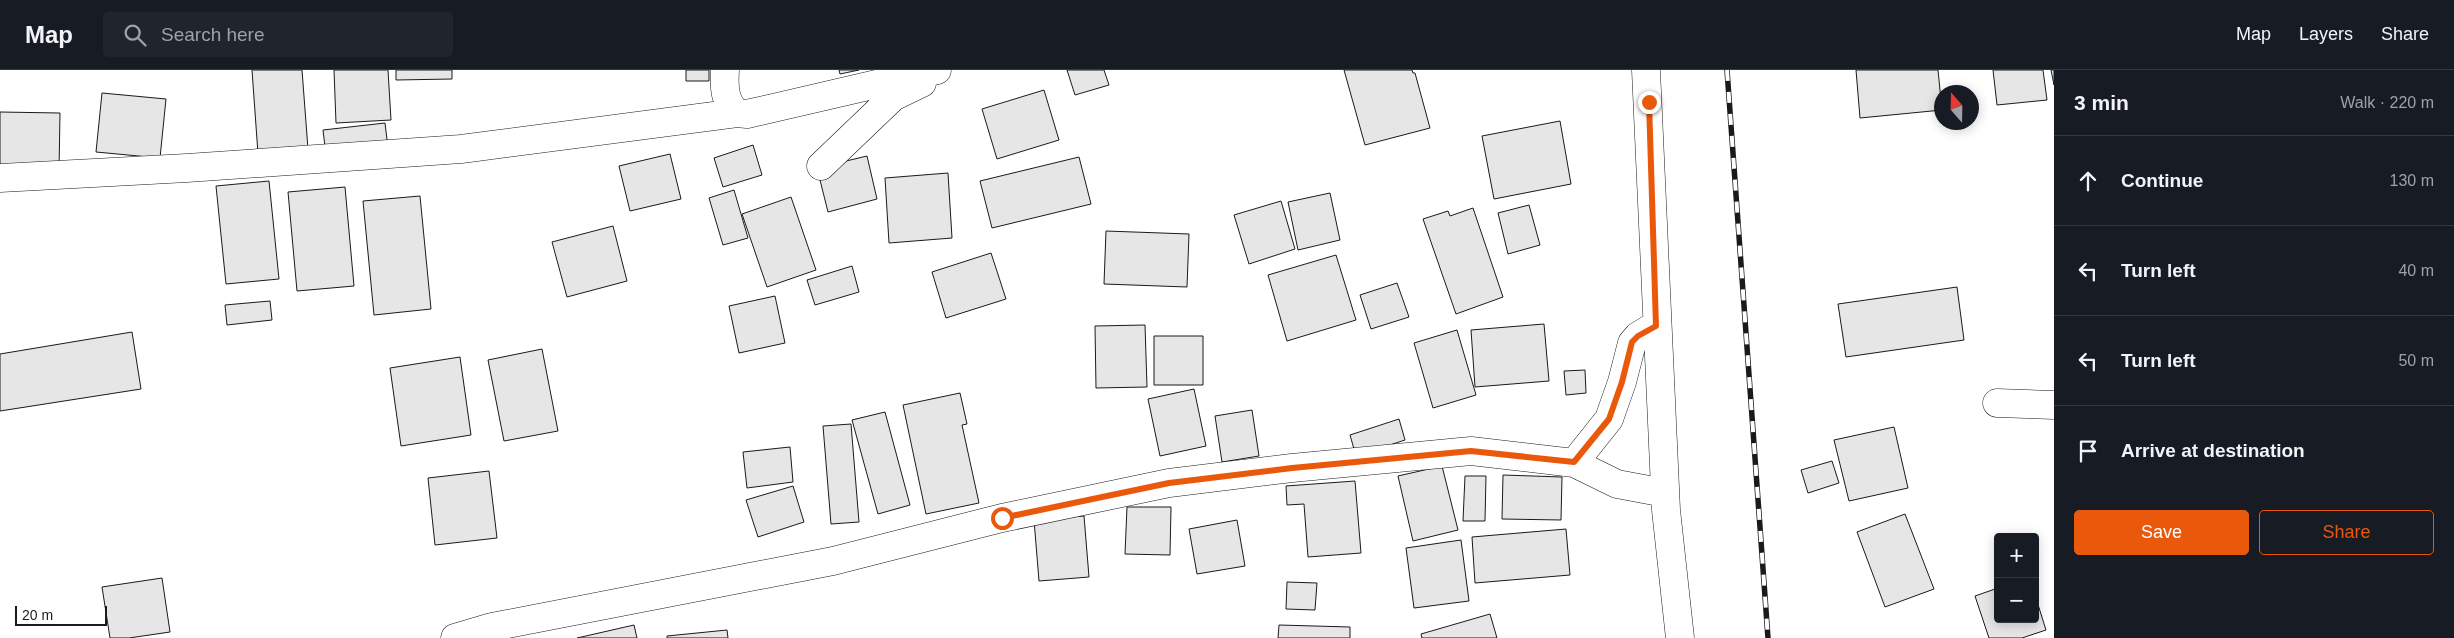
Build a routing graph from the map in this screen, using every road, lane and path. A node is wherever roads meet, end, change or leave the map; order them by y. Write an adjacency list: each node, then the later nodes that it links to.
1 (725, 70): 5 (street)
2 (937, 70): 5 (street)
3 (950, 70): 6 (street)
4 (1646, 70): 8 (street)
5 (737, 113): 7 (street)
6 (821, 166)
7 (0, 178)
8 (1656, 326): 11 (street); 12 (street)
9 (1998, 403): 10 (street)
10 (2054, 405)
11 (1574, 462): 12 (street); 13 (street)
12 (1665, 493): 14 (street)
13 (455, 638)
14 (1680, 638)

